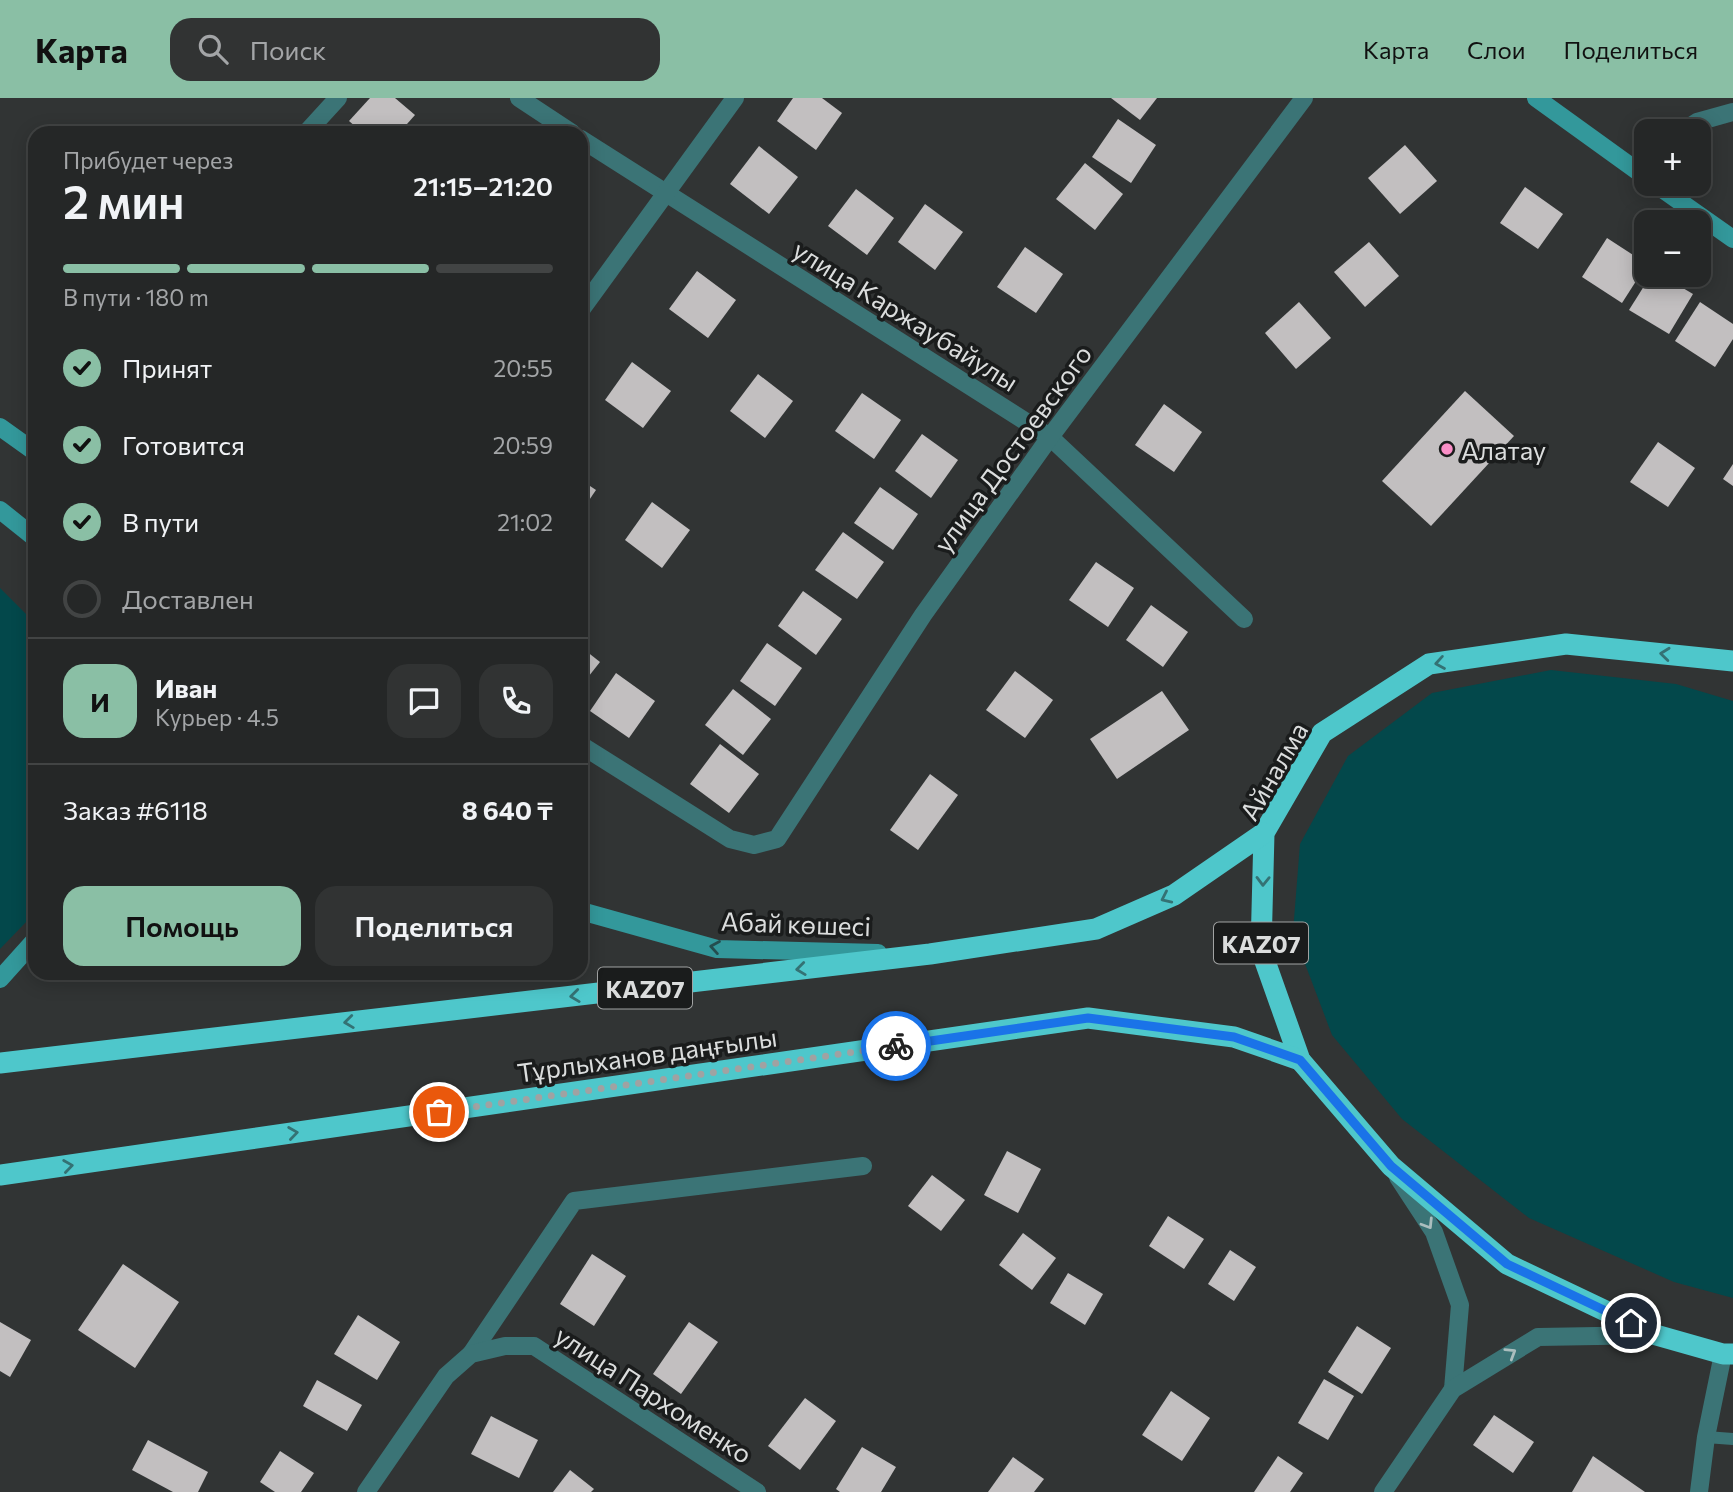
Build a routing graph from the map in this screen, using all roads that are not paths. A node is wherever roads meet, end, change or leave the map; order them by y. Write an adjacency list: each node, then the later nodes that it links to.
1 (338, 98): 8 (street)
2 (519, 98): 9 (street)
3 (735, 98): 12 (street)
4 (1304, 98): 17 (street, улица Достоевского)
5 (1536, 98): 11 (main road)
6 (1733, 113): 7 (street)
7 (1709, 119)
8 (312, 126)
9 (561, 126)
10 (588, 144): 12 (street, улица Каржаубайулы)
11 (1634, 164)
12 (665, 194): 15 (street); 17 (street, улица Каржаубайулы)
13 (1672, 196): 14 (main road)
14 (1733, 239)
15 (588, 300)
16 (0, 427): 18 (main road)
17 (1050, 437): 21 (street, улица Каржаубайулы); 23 (street, улица Достоевского)
18 (28, 447)
19 (0, 509): 20 (main road)
20 (28, 532)
21 (1244, 619)
22 (1733, 661): 24 (highway, Айналма / KAZ07, one-way to 24)
23 (588, 750)
24 (1264, 833): 27 (highway, KAZ07, one-way to 27); 29 (highway, Айналма / KAZ07, one-way to 29)
25 (588, 913): 27 (main road, Абай көшесі, one-way to 25)
26 (28, 948): 28 (main road)
27 (930, 954): 30 (highway, KAZ07, one-way to 30)
28 (0, 979)
29 (1300, 1060): 32 (highway, Айналма / KAZ07); 33 (highway, Тұрлыханов даңғылы, one-way to 29)
30 (0, 1063)
31 (863, 1166): 35 (street)
32 (1391, 1166): 34 (highway, Айналма / KAZ07); 37 (street, one-way to 37)
33 (0, 1175)
34 (1656, 1335): 36 (highway, Айналма / KAZ07); 37 (street, one-way to 34)
35 (471, 1354): 40 (street, улица Пархоменко); 41 (street, улица Пархоменко)
36 (1728, 1354): 38 (street)
37 (1453, 1389): 42 (street)
38 (1706, 1437): 39 (lane); 43 (street)
39 (1733, 1439)
40 (366, 1492)
41 (757, 1492)
42 (1383, 1492)
43 (1699, 1492)

